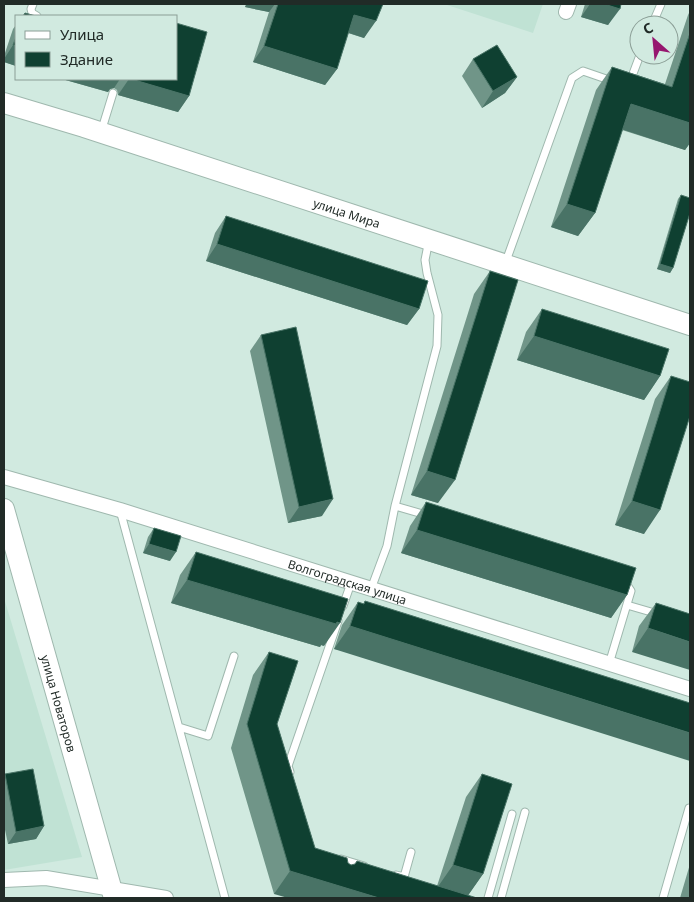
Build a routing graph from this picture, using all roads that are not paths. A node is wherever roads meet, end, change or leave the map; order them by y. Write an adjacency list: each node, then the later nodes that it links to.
1 (33, 4): 2 (lane)
2 (35, 15)
3 (636, 65): 8 (lane)
4 (113, 93): 6 (lane)
5 (4, 104): 6 (main road, улица Мира)
6 (101, 132): 7 (main road, улица Мира)
7 (429, 240): 8 (main road, улица Мира); 11 (lane)
8 (505, 264): 9 (main road, улица Мира)
9 (690, 325)
10 (4, 477): 13 (street, Волгоградская улица)
11 (395, 506): 14 (lane); 17 (lane)
12 (4, 509): 33 (main road, улица Новаторов)
13 (120, 510): 16 (street, Волгоградская улица); 23 (lane)
14 (432, 517)
15 (616, 576): 18 (lane)
16 (352, 583): 17 (street, Волгоградская улица); 24 (lane)
17 (371, 589): 21 (street, Волгоградская улица)
18 (627, 605): 19 (lane); 21 (lane)
19 (663, 615)
20 (234, 656): 23 (lane)
21 (609, 664): 22 (street, Волгоградская улица)
22 (690, 690)
23 (179, 727): 35 (lane)
24 (291, 775)
25 (689, 808): 38 (lane)
26 (526, 812): 37 (lane)
27 (512, 814): 36 (lane)
28 (411, 852): 31 (lane)
29 (334, 858): 30 (lane)
30 (375, 869)
31 (385, 872)
32 (4, 880): 33 (street)
33 (112, 893): 34 (street)
34 (166, 898)
35 (225, 898)
36 (488, 898)
37 (501, 898)
38 (663, 898)

